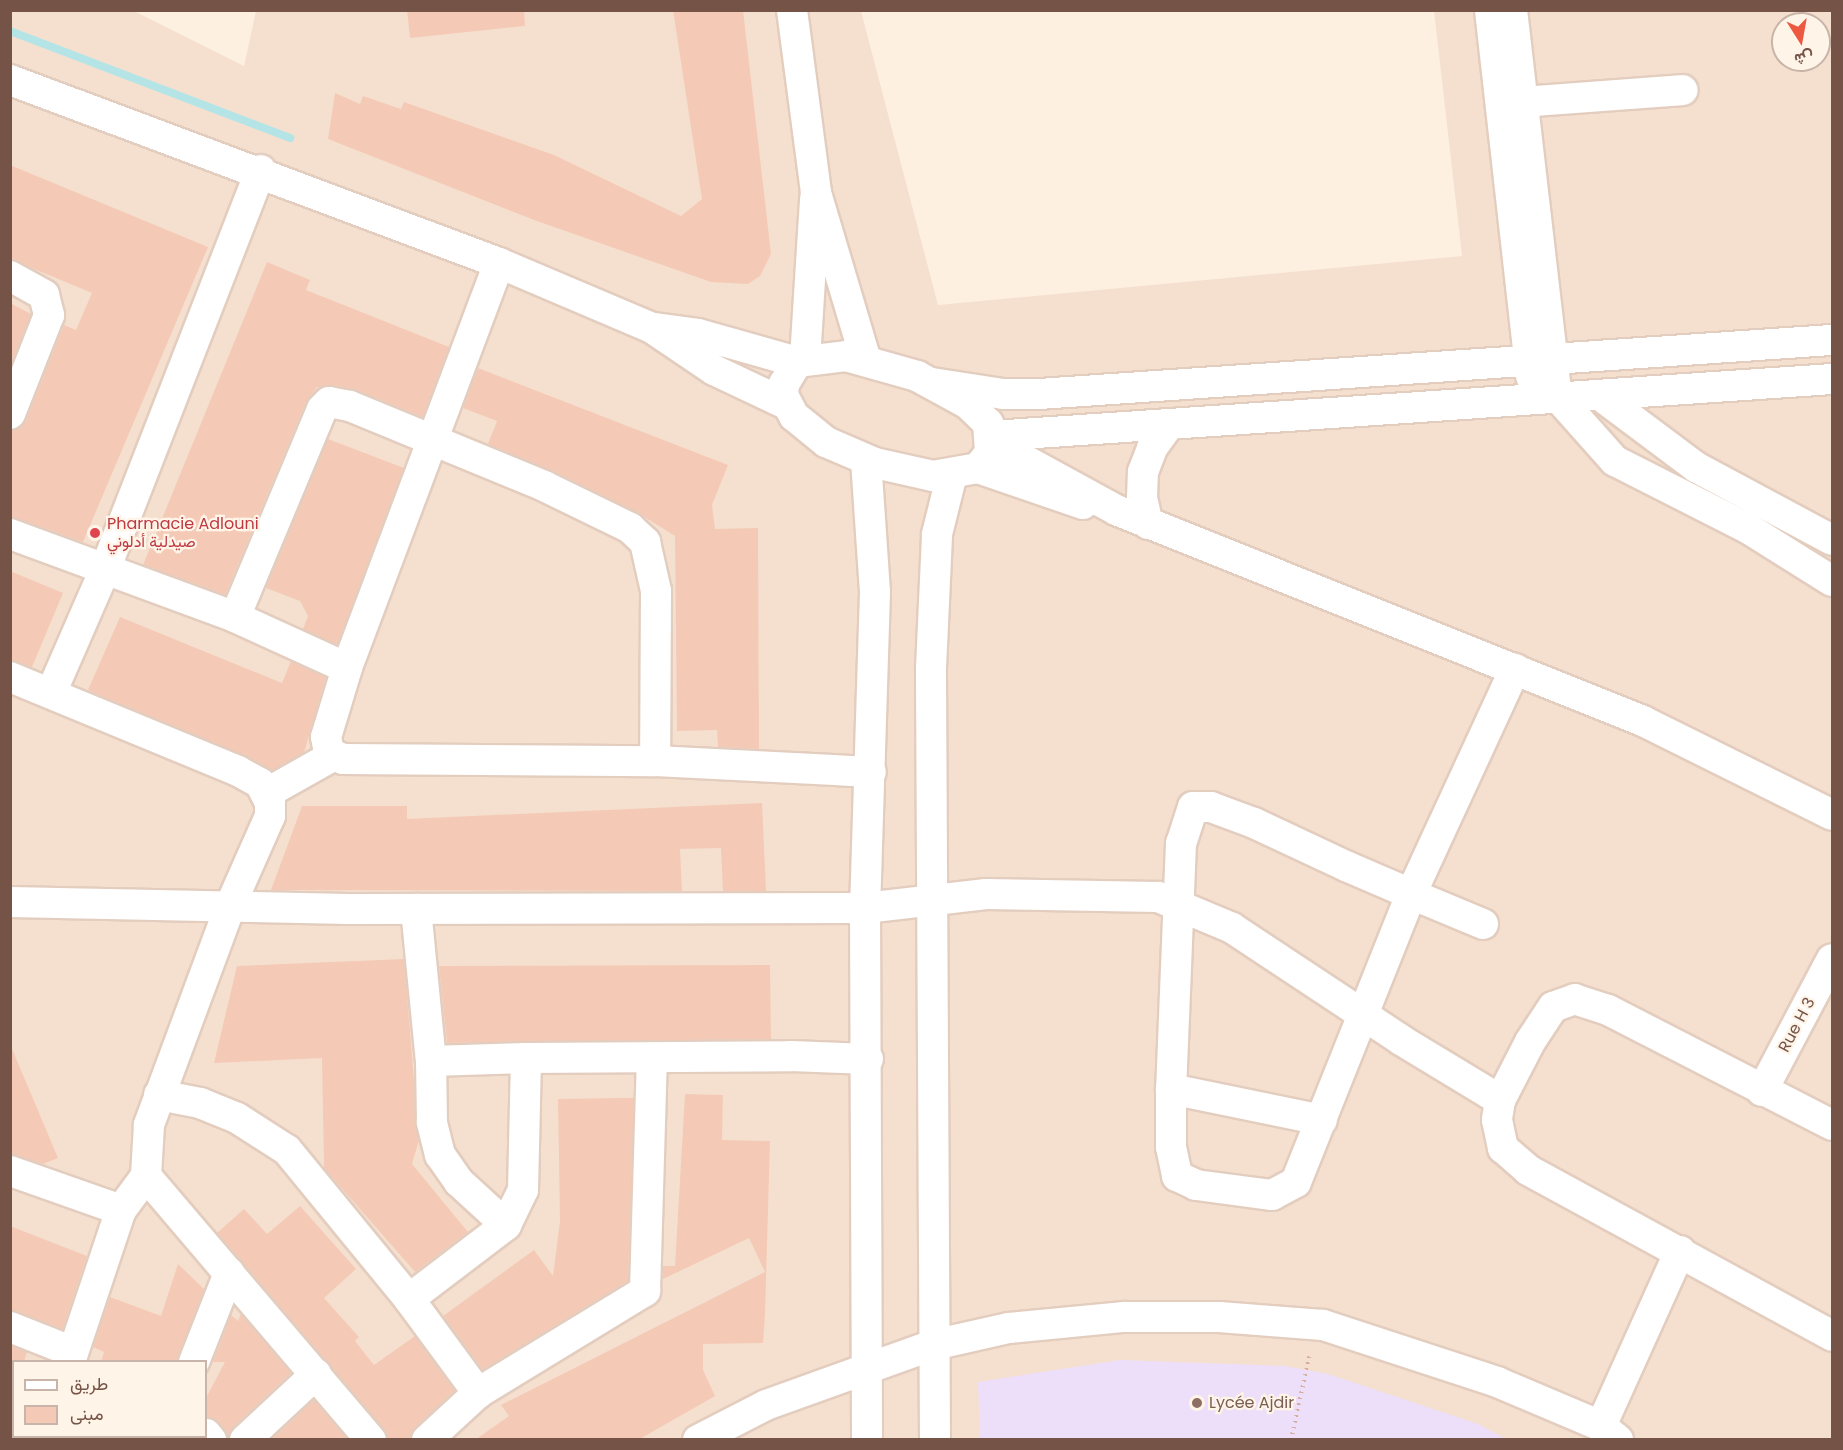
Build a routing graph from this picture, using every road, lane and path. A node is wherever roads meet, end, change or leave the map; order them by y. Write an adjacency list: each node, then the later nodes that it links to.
1 (792, 10): 8 (street)
2 (1490, 10): 13 (street)
3 (1512, 10): 6 (street)
4 (10, 80): 7 (street)
5 (1683, 90): 6 (street)
6 (1521, 102): 13 (street)
7 (261, 170): 9 (street); 31 (street)
8 (816, 193): 14 (street); 15 (street)
9 (499, 263): 11 (street); 23 (street)
10 (10, 276): 21 (street)
11 (652, 328): 14 (street); 20 (street)
12 (1833, 340): 13 (street)
13 (1541, 359): 17 (street); 19 (street)
14 (801, 360): 15 (street); 20 (street)
15 (866, 361): 17 (street)
16 (1833, 380): 18 (street)
17 (932, 383): 24 (street)
18 (1601, 396): 19 (street); 30 (street)
19 (1545, 397): 22 (street); 32 (street)
20 (786, 404): 25 (street)
21 (10, 414)
22 (1167, 427): 24 (street); 28 (street)
23 (435, 438): 33 (street); 34 (street); 39 (street)
24 (992, 439): 26 (street); 27 (street)
25 (866, 460): 26 (street); 40 (street)
26 (965, 471): 27 (street); 44 (street)
27 (1116, 510): 28 (street)
28 (1148, 524): 35 (street)
29 (10, 534): 31 (street)
30 (1833, 540)
31 (106, 567): 33 (street); 37 (street)
32 (1833, 581)
33 (235, 617): 34 (street)
34 (347, 668): 38 (street)
35 (1515, 669): 42 (street); 43 (street)
36 (10, 677): 37 (street)
37 (51, 693): 41 (street)
38 (331, 757): 39 (street); 41 (street)
39 (655, 761): 40 (street)
40 (871, 772): 48 (street)
41 (267, 793): 46 (street)
42 (1833, 815)
43 (1411, 894): 47 (street); 50 (street); 52 (street)
44 (930, 901): 47 (street); 48 (street); 73 (street)
45 (10, 902): 46 (street)
46 (231, 904): 49 (street); 59 (street)
47 (1182, 905): 52 (street); 57 (street)
48 (865, 908): 49 (street); 54 (street)
49 (416, 909): 56 (street)
50 (1483, 924)
51 (1833, 959): 58 (street, Rue H 3)
52 (1362, 1014): 60 (street); 61 (street)
53 (526, 1058): 55 (street); 56 (street); 66 (street)
54 (868, 1059): 55 (street); 76 (street)
55 (652, 1060): 78 (street)
56 (431, 1061): 66 (street)
57 (1171, 1089): 61 (street); 61 (street)
58 (1762, 1091): 60 (street); 62 (street)
59 (159, 1095): 64 (street); 69 (street)
60 (1500, 1100): 67 (street)
61 (1322, 1120)
62 (1833, 1125)
63 (10, 1172): 65 (street)
64 (146, 1176): 65 (street); 68 (street)
65 (121, 1210): 74 (street)
66 (506, 1225): 69 (street)
67 (1680, 1251): 72 (street); 79 (street)
68 (229, 1273): 75 (street); 77 (street)
69 (409, 1299): 78 (street)
70 (1323, 1325): 73 (street); 79 (street); 86 (path)
71 (10, 1327): 74 (street)
72 (1833, 1336)
73 (933, 1345): 76 (street); 85 (street)
74 (71, 1357)
75 (195, 1360)
76 (868, 1367): 83 (street); 84 (street)
77 (316, 1374): 80 (street); 81 (street)
78 (478, 1393): 82 (street)
79 (1610, 1433)
80 (245, 1440)
81 (371, 1440)
82 (427, 1440)
83 (698, 1440)
84 (867, 1440)
85 (935, 1440)
86 (1291, 1440)

